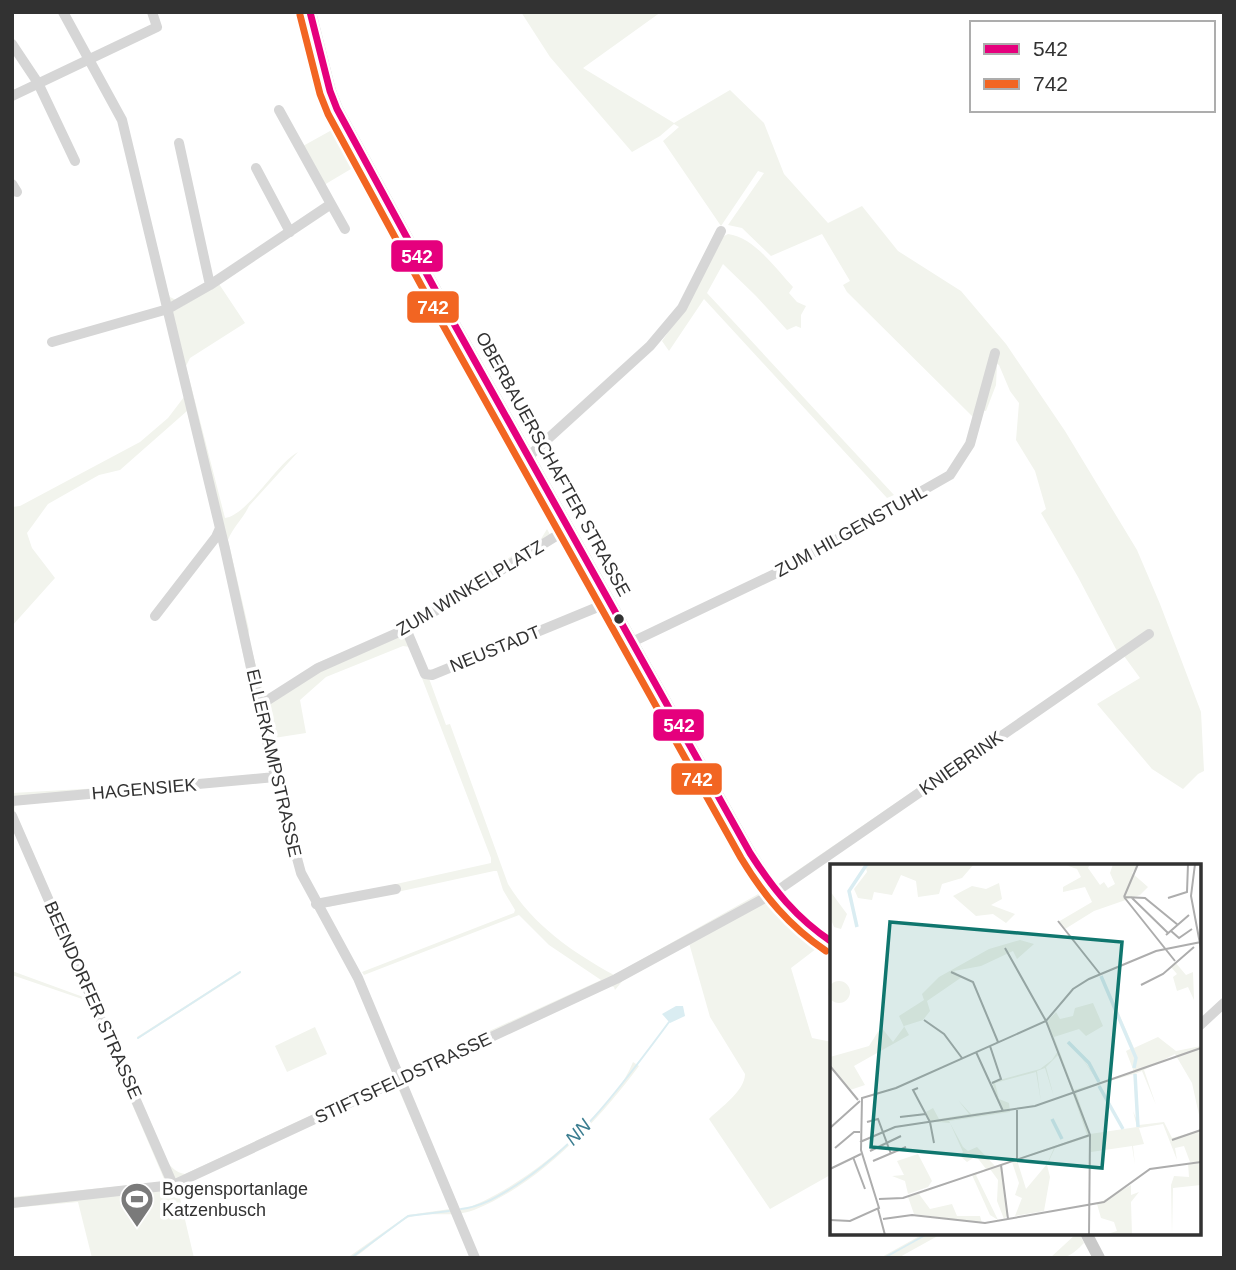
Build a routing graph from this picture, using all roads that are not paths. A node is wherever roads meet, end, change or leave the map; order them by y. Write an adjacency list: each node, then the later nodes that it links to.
1 (63, 12): 5 (street, ELLERKAMPSTRASSE)
2 (152, 12): 5 (street)
3 (310, 12): 20 (main road, OBERBAUERSCHAFTER STRASSE)
4 (12, 44): 6 (street)
5 (89, 59): 6 (street); 17 (street, ELLERKAMPSTRASSE)
6 (38, 83): 7 (street); 10 (street)
7 (12, 96)
8 (279, 110): 12 (street)
9 (179, 143): 16 (street)
10 (75, 161)
11 (256, 168): 15 (street)
12 (331, 204): 13 (street); 15 (street)
13 (345, 229)
14 (721, 231): 20 (street)
15 (289, 232): 16 (street)
16 (210, 285): 17 (street)
17 (167, 309): 18 (street); 21 (street, ELLERKAMPSTRASSE)
18 (52, 342)
19 (996, 353): 27 (street, ZUM HILGENSTUHL)
20 (529, 456): 22 (main road, OBERBAUERSCHAFTER STRASSE)
21 (220, 528): 24 (street); 28 (street, ELLERKAMPSTRASSE)
22 (569, 528): 23 (main road, OBERBAUERSCHAFTER STRASSE); 25 (street, ZUM WINKELPLATZ)
23 (610, 603): 25 (street, NEUSTADT); 27 (main road, OBERBAUERSCHAFTER STRASSE)
24 (155, 617)
25 (406, 629): 28 (street, ZUM WINKELPLATZ)
26 (1149, 635): 33 (street, KNIEBRINK)
27 (632, 642): 33 (main road, OBERBAUERSCHAFTER STRASSE)
28 (260, 705): 29 (street, ELLERKAMPSTRASSE)
29 (275, 777): 30 (street, HAGENSIEK); 34 (street, ELLERKAMPSTRASSE)
30 (12, 801)
31 (12, 816): 39 (street, BEENDORFER STRASSE)
32 (396, 889): 34 (street)
33 (774, 893): 35 (main road, OBERBAUERSCHAFTER STRASSE); 38 (street, STIFTSFELDSTRASSE)
34 (316, 904): 38 (street, ELLERKAMPSTRASSE)
35 (830, 941)
36 (1224, 1003): 37 (street)
37 (1201, 1024)
38 (400, 1079): 39 (street, STIFTSFELDSTRASSE); 42 (street, ELLERKAMPSTRASSE)
39 (173, 1185): 40 (street, STIFTSFELDSTRASSE)
40 (12, 1203)
41 (1087, 1235): 43 (main road)
42 (475, 1258)
43 (1099, 1258)

